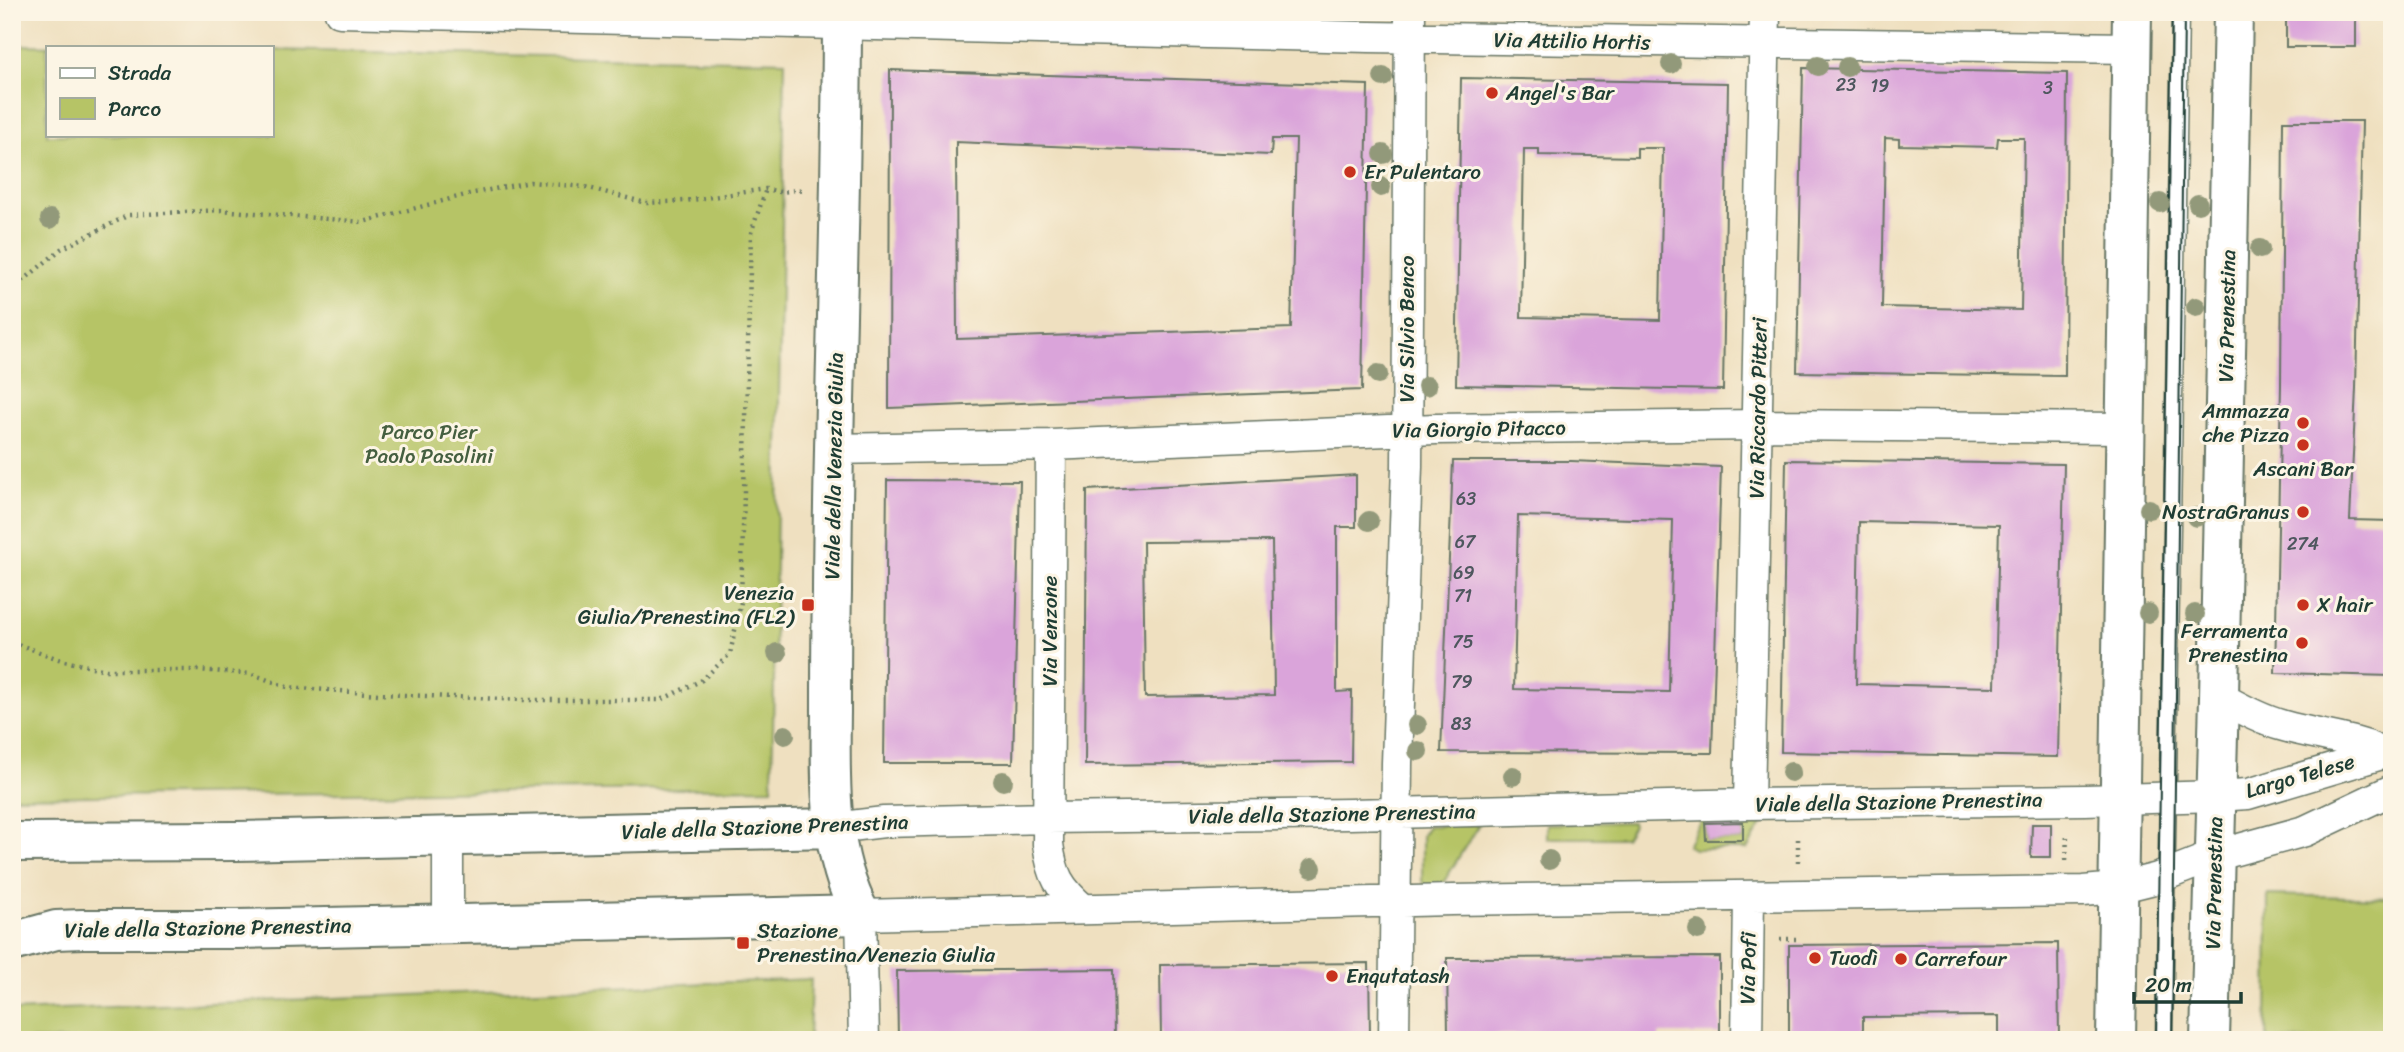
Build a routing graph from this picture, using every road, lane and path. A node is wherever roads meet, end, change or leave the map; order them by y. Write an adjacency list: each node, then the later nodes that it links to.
1 (340, 12): 5 (street, Via Attilio Hortis)
2 (1765, 12): 8 (street, Via Riccardo Pitteri)
3 (2180, 12): 22 (lane)
4 (2233, 12): 18 (street, Via Prenestina)
5 (842, 19): 6 (street, Via Attilio Hortis); 9 (street, Viale della Venezia Giulia)
6 (1410, 25): 8 (street, Via Attilio Hortis); 14 (street, Via Silvio Benco)
7 (2132, 30): 8 (street, Via Attilio Hortis); 13 (street)
8 (1764, 44): 12 (street, Via Riccardo Pitteri)
9 (840, 185): 10 (path); 16 (street, Viale della Venezia Giulia)
10 (766, 189): 11 (path); 17 (path)
11 (12, 290)
12 (1758, 425): 13 (street, Via Giorgio Pitacco); 14 (street, Via Giorgio Pitacco); 24 (street, Via Riccardo Pitteri)
13 (2125, 428): 23 (street)
14 (1407, 430): 15 (street, Via Giorgio Pitacco); 25 (street, Via Silvio Benco)
15 (1051, 445): 16 (street, Via Giorgio Pitacco); 26 (street, Via Venzone)
16 (833, 449): 28 (street, Viale della Venezia Giulia)
17 (12, 642)
18 (2219, 697): 19 (street, Largo Telese); 21 (street, Via Prenestina)
19 (2387, 751): 21 (street, Largo Telese)
20 (2392, 790): 32 (street, Largo Telese)
21 (2216, 796): 22 (street, Viale della Stazione Prenestina); 32 (street, Via Prenestina)
22 (2167, 797): 23 (street, Viale della Stazione Prenestina); 35 (lane)
23 (2120, 799): 24 (street, Viale della Stazione Prenestina); 36 (street)
24 (1749, 804): 25 (street, Viale della Stazione Prenestina)
25 (1397, 813): 26 (street, Viale della Stazione Prenestina); 38 (street, Via Silvio Benco)
26 (1048, 818): 28 (street, Viale della Stazione Prenestina); 39 (street, Via Venzone)
27 (2067, 826): 33 (path)
28 (834, 828): 30 (street, Viale della Stazione Prenestina); 40 (street, Viale della Venezia Giulia)
29 (1798, 832): 34 (path)
30 (448, 836): 31 (street, Viale della Stazione Prenestina); 41 (street)
31 (12, 842)
32 (2214, 856): 35 (street, Largo Telese); 48 (street, Via Prenestina)
33 (2066, 865)
34 (1797, 871)
35 (2166, 876): 36 (street, Largo Telese); 47 (lane)
36 (2118, 887): 37 (street, Viale della Stazione Prenestina); 46 (street)
37 (1749, 897): 38 (street, Viale della Stazione Prenestina); 45 (street, Via Pofi)
38 (1394, 902): 39 (street, Viale della Stazione Prenestina); 44 (street, Via Silvio Benco)
39 (1083, 909): 40 (street, Viale della Stazione Prenestina)
40 (861, 915): 41 (street, Viale della Stazione Prenestina); 43 (street)
41 (448, 922): 42 (street, Viale della Stazione Prenestina)
42 (12, 942)
43 (864, 1040)
44 (1394, 1040)
45 (1747, 1040)
46 (2116, 1040)
47 (2164, 1040)
48 (2210, 1040)

